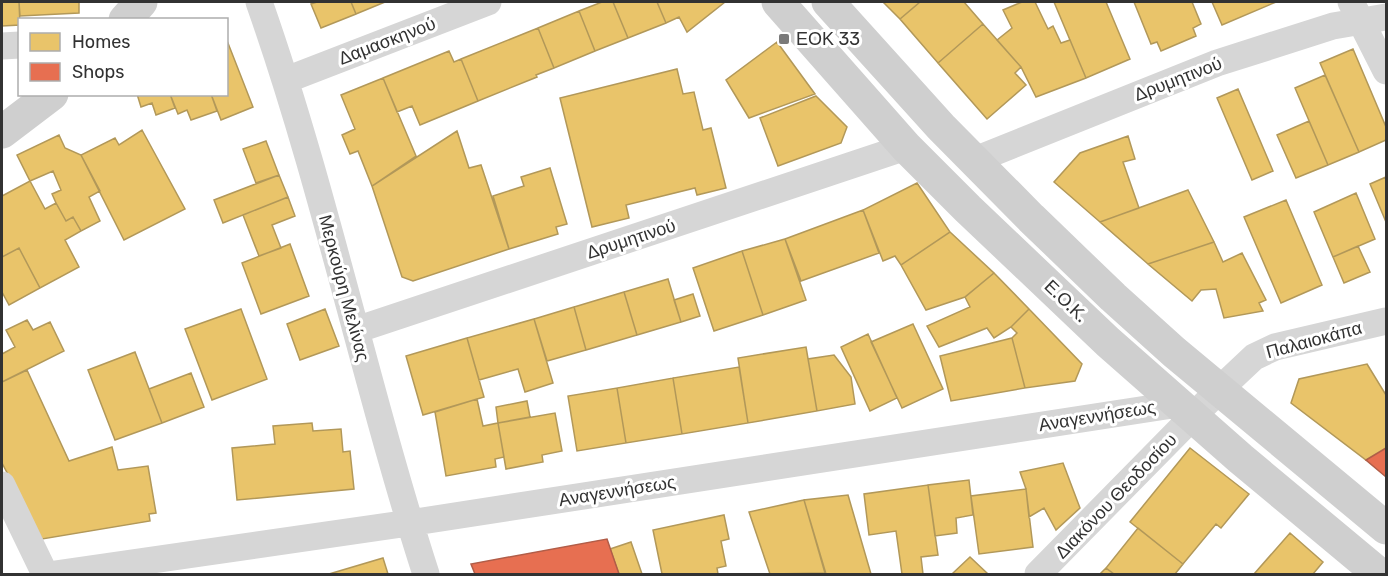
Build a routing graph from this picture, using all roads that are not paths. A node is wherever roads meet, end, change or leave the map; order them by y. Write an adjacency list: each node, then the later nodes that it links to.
1 (141, 2): 7 (main road)
2 (260, 2): 11 (street, Μερκούρη Μελίνας)
3 (488, 2): 11 (street, Δαμασκηνού)
4 (778, 2): 14 (main road, Ε.Ο.Κ.)
5 (828, 2): 15 (main road, Ε.Ο.Κ.)
6 (1366, 13): 10 (street); 15 (street, Δρυμητινού)
7 (127, 18)
8 (18, 45): 9 (street)
9 (2, 46)
10 (1386, 71)
11 (286, 80): 17 (street, Μερκούρη Μελίνας)
12 (49, 96): 13 (main road)
13 (2, 132)
14 (906, 147): 17 (street, Δρυμητινού); 19 (main road, Ε.Ο.Κ.)
15 (975, 160): 18 (main road, Ε.Ο.Κ.)
16 (1386, 321): 18 (street, Παλαιοκάπα)
17 (356, 330): 21 (street, Μερκούρη Μελίνας)
18 (1220, 389): 19 (street, Παλαιοκάπα); 22 (main road, Ε.Ο.Κ.)
19 (1186, 410): 21 (street, Αναγεννήσεως); 27 (street, Διακόνου Θεοδοσίου); 28 (main road, Ε.Ο.Κ.)
20 (2, 485): 24 (street)
21 (409, 523): 23 (street, Αναγεννήσεως); 26 (street, Μερκούρη Μελίνας)
22 (1386, 528)
23 (99, 572): 25 (street, Αναγεννήσεως)
24 (45, 574)
25 (55, 574)
26 (426, 574)
27 (1038, 574)
28 (1379, 574)

